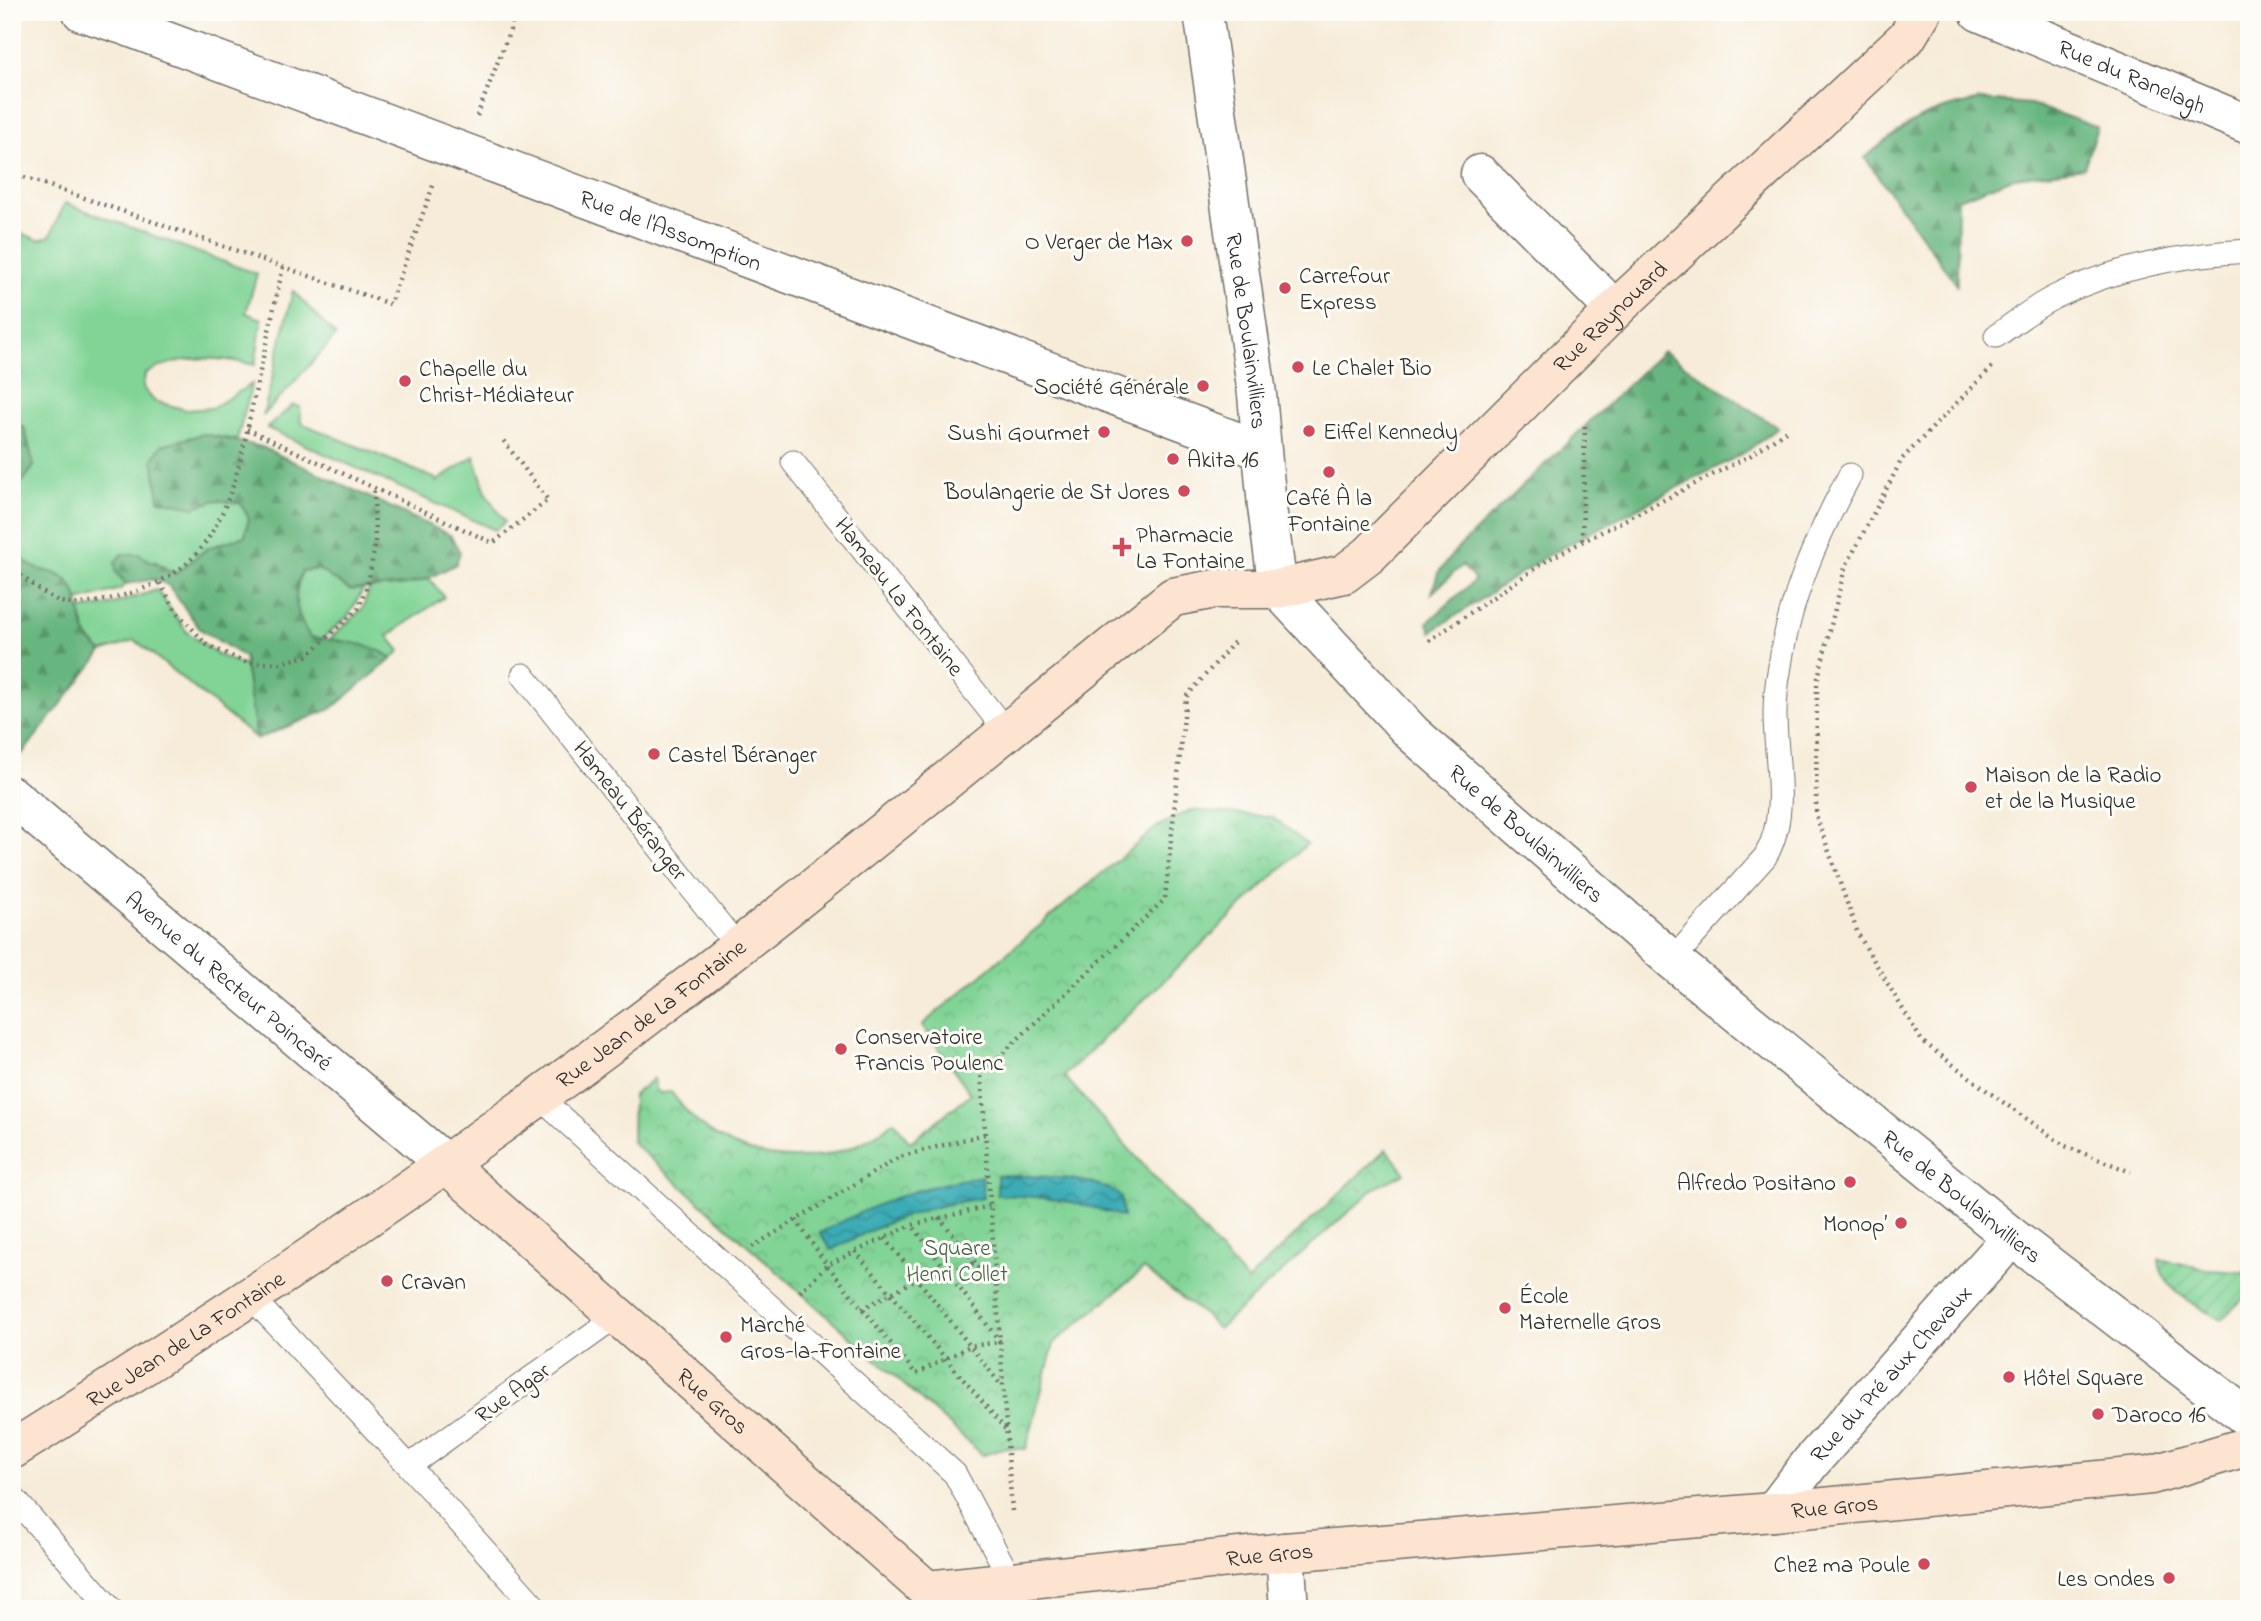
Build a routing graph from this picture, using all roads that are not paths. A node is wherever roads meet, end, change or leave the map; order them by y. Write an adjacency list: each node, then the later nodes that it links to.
1 (82, 12): 10 (street, Rue de l'Assomption)
2 (1203, 12): 10 (street, Rue de Boulainvilliers)
3 (1922, 12): 8 (street, Rue Raynouard)
4 (1979, 12): 5 (street, Rue du Ranelagh)
5 (2249, 125)
6 (1480, 174): 8 (street)
7 (2249, 251): 9 (lane)
8 (1615, 310): 13 (street, Rue Raynouard)
9 (1998, 348)
10 (1261, 450): 13 (street, Rue de Boulainvilliers)
11 (793, 461): 15 (lane, Hameau La Fontaine)
12 (1850, 475): 18 (lane)
13 (1279, 589): 15 (street, Rue Jean de La Fontaine); 18 (street, Rue de Boulainvilliers)
14 (523, 675): 17 (lane, Hameau Béranger)
15 (1006, 732): 17 (street, Rue Jean de La Fontaine)
16 (12, 796): 20 (street, Avenue du Recteur Poincaré)
17 (737, 946): 19 (street, Rue Jean de La Fontaine)
18 (1672, 960): 21 (street, Rue de Boulainvilliers)
19 (539, 1097): 20 (street, Rue Jean de La Fontaine); 31 (lane)
20 (446, 1164): 22 (street, Rue Jean de La Fontaine); 23 (street, Rue Gros)
21 (2012, 1237): 24 (street, Rue de Boulainvilliers); 29 (street, Rue du Pré aux Chevaux)
22 (252, 1298): 26 (street, Rue Jean de La Fontaine); 27 (lane)
23 (616, 1317): 27 (lane, Rue Agar); 32 (street, Rue Gros)
24 (2249, 1419)
25 (2249, 1446): 29 (street, Rue Gros)
26 (12, 1450)
27 (409, 1466): 34 (lane)
28 (12, 1496): 33 (lane)
29 (1773, 1512): 30 (street, Rue Gros)
30 (1285, 1552): 31 (street, Rue Gros); 35 (street)
31 (1011, 1580): 32 (street, Rue Gros)
32 (930, 1600)
33 (111, 1609)
34 (537, 1609)
35 (1289, 1609)

